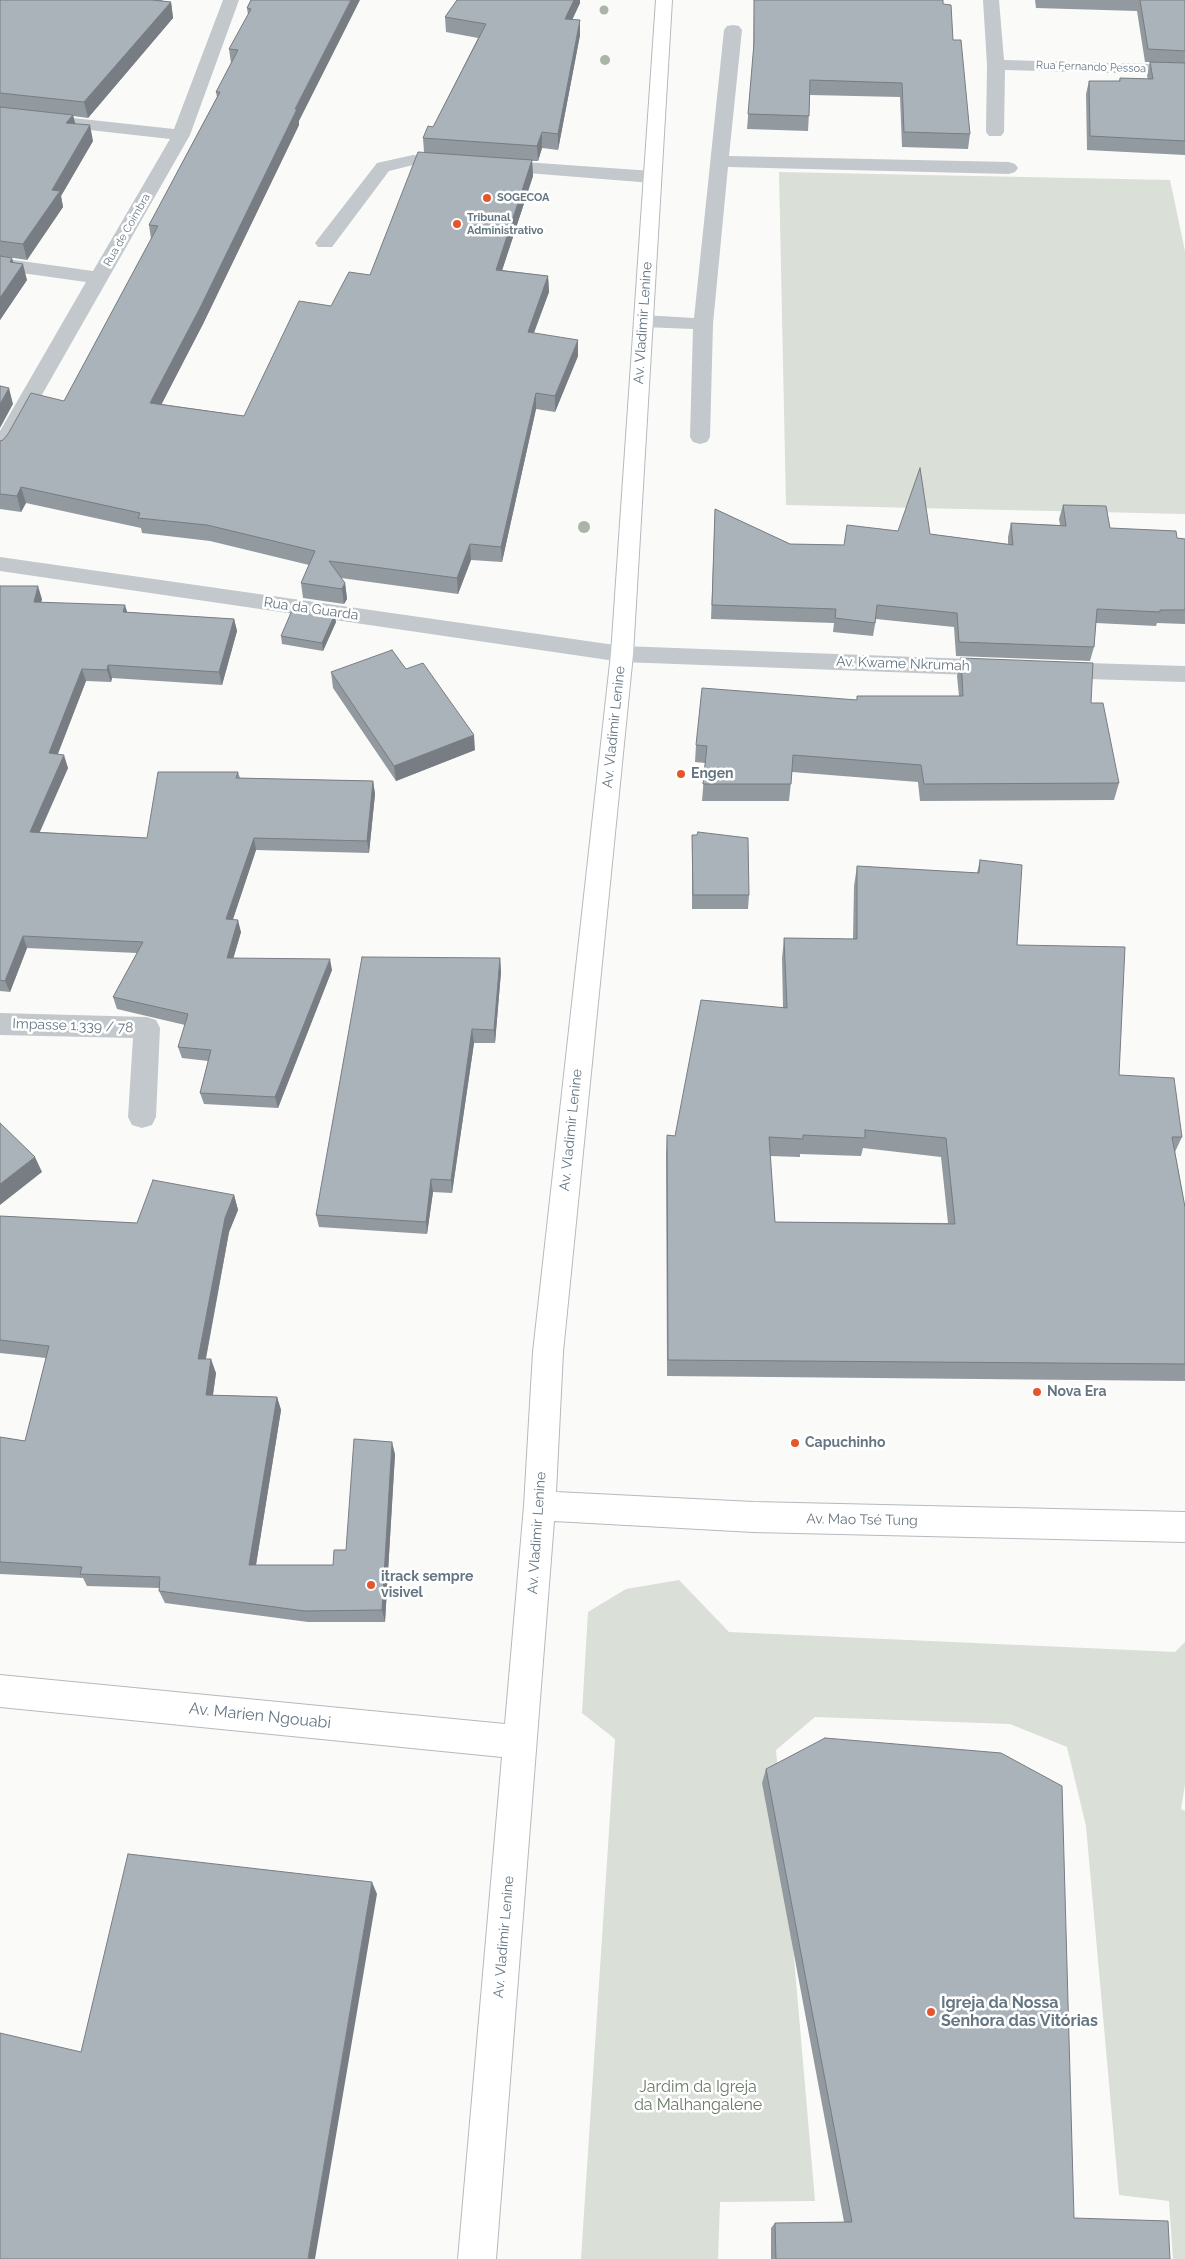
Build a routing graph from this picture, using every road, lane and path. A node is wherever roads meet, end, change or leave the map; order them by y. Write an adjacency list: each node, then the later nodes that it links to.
1 (231, 0): 9 (street, Rua de Coimbra)
2 (664, 0): 12 (main road, Av. Vladimir Lenine)
3 (991, 0): 5 (street)
4 (733, 30): 10 (street)
5 (996, 65): 6 (street, Rua Fernando Pessoa); 8 (street)
6 (1185, 70)
7 (0, 115): 9 (street)
8 (995, 132)
9 (181, 135): 15 (street, Rua de Coimbra)
10 (719, 161): 11 (street); 17 (street)
11 (1009, 168)
12 (652, 178): 13 (street); 16 (main road, Av. Vladimir Lenine)
13 (325, 244)
14 (0, 264): 15 (street)
15 (99, 278): 19 (street, Rua de Coimbra)
16 (643, 321): 17 (street); 21 (main road, Av. Vladimir Lenine)
17 (703, 324): 18 (street)
18 (700, 437)
19 (0, 449)
20 (0, 564): 21 (street, Rua da Guarda)
21 (622, 654): 22 (street, Av. Kwame Nkrumah); 25 (main road, Av. Vladimir Lenine)
22 (1185, 674)
23 (0, 1024): 24 (street, Impasse 1.339 / 78)
24 (142, 1117)
25 (540, 1506): 26 (main road, Av. Mao Tsé Tung); 28 (main road, Av. Vladimir Lenine)
26 (1185, 1527)
27 (0, 1691): 28 (main road, Av. Marien Ngouabi)
28 (521, 1742): 29 (main road, Av. Vladimir Lenine)
29 (477, 2259)

